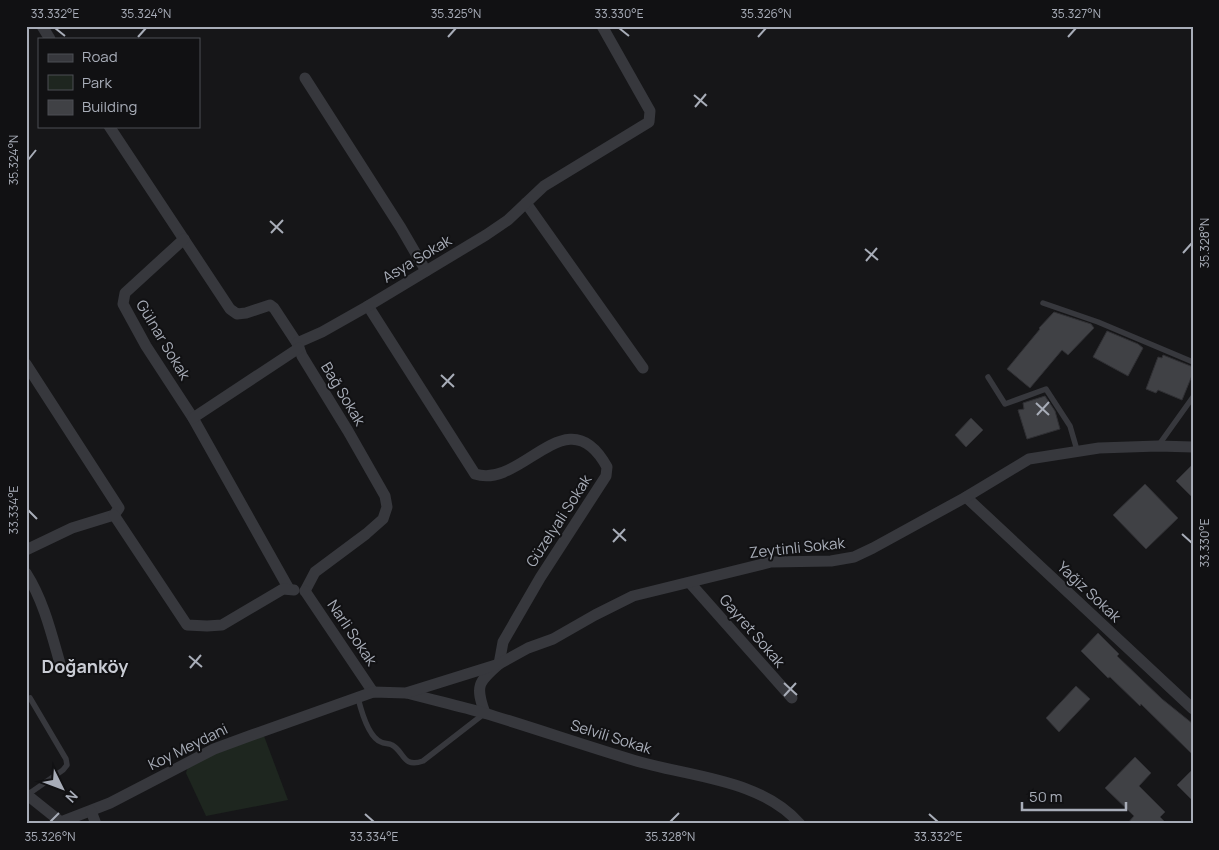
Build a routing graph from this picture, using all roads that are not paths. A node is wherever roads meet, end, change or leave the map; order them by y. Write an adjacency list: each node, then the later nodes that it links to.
1 (42, 26): 3 (street)
2 (602, 26): 6 (street, Asya Sokak)
3 (49, 38)
4 (304, 78): 8 (street)
5 (110, 128): 7 (street)
6 (526, 202): 8 (street, Asya Sokak); 14 (street)
7 (184, 239): 11 (street, Bağ Sokak); 17 (street, Gülnar Sokak)
8 (426, 271): 10 (street, Asya Sokak)
9 (1043, 303): 12 (lane)
10 (368, 306): 11 (street, Asya Sokak); 28 (street, Güzelyali Sokak)
11 (298, 346): 17 (street, Asya Sokak); 27 (street, Bağ Sokak)
12 (1193, 362)
13 (26, 364): 22 (street)
14 (643, 368)
15 (988, 378): 20 (lane)
16 (1193, 396): 18 (lane)
17 (193, 418): 26 (street, Gülnar Sokak)
18 (1158, 446): 19 (street, Zeytinli Sokak); 20 (street, Zeytinli Sokak)
19 (1193, 447)
20 (1078, 450): 21 (street, Zeytinli Sokak)
21 (966, 497): 25 (street, Zeytinli Sokak); 35 (street, Yağiz Sokak)
22 (114, 515): 23 (street); 26 (street)
23 (26, 550)
24 (26, 573): 29 (street)
25 (690, 583): 28 (street, Zeytinli Sokak); 34 (street, Gayret Sokak)
26 (289, 589): 27 (street)
27 (305, 591): 30 (street, Narli Sokak)
28 (499, 664): 31 (street, Zeytinli Sokak); 36 (street)
29 (62, 667)
30 (373, 692): 31 (street, Zeytinli Sokak); 33 (street, Koy Meydani)
31 (406, 693): 36 (street, Selvili Sokak)
32 (30, 698): 37 (lane)
33 (358, 698): 36 (lane); 38 (street, Koy Meydani)
34 (792, 698)
35 (1193, 709)
36 (485, 713): 40 (street, Selvili Sokak)
37 (26, 794): 38 (street, Koy Meydani)
38 (91, 811): 39 (street)
39 (96, 824)
40 (800, 824)

